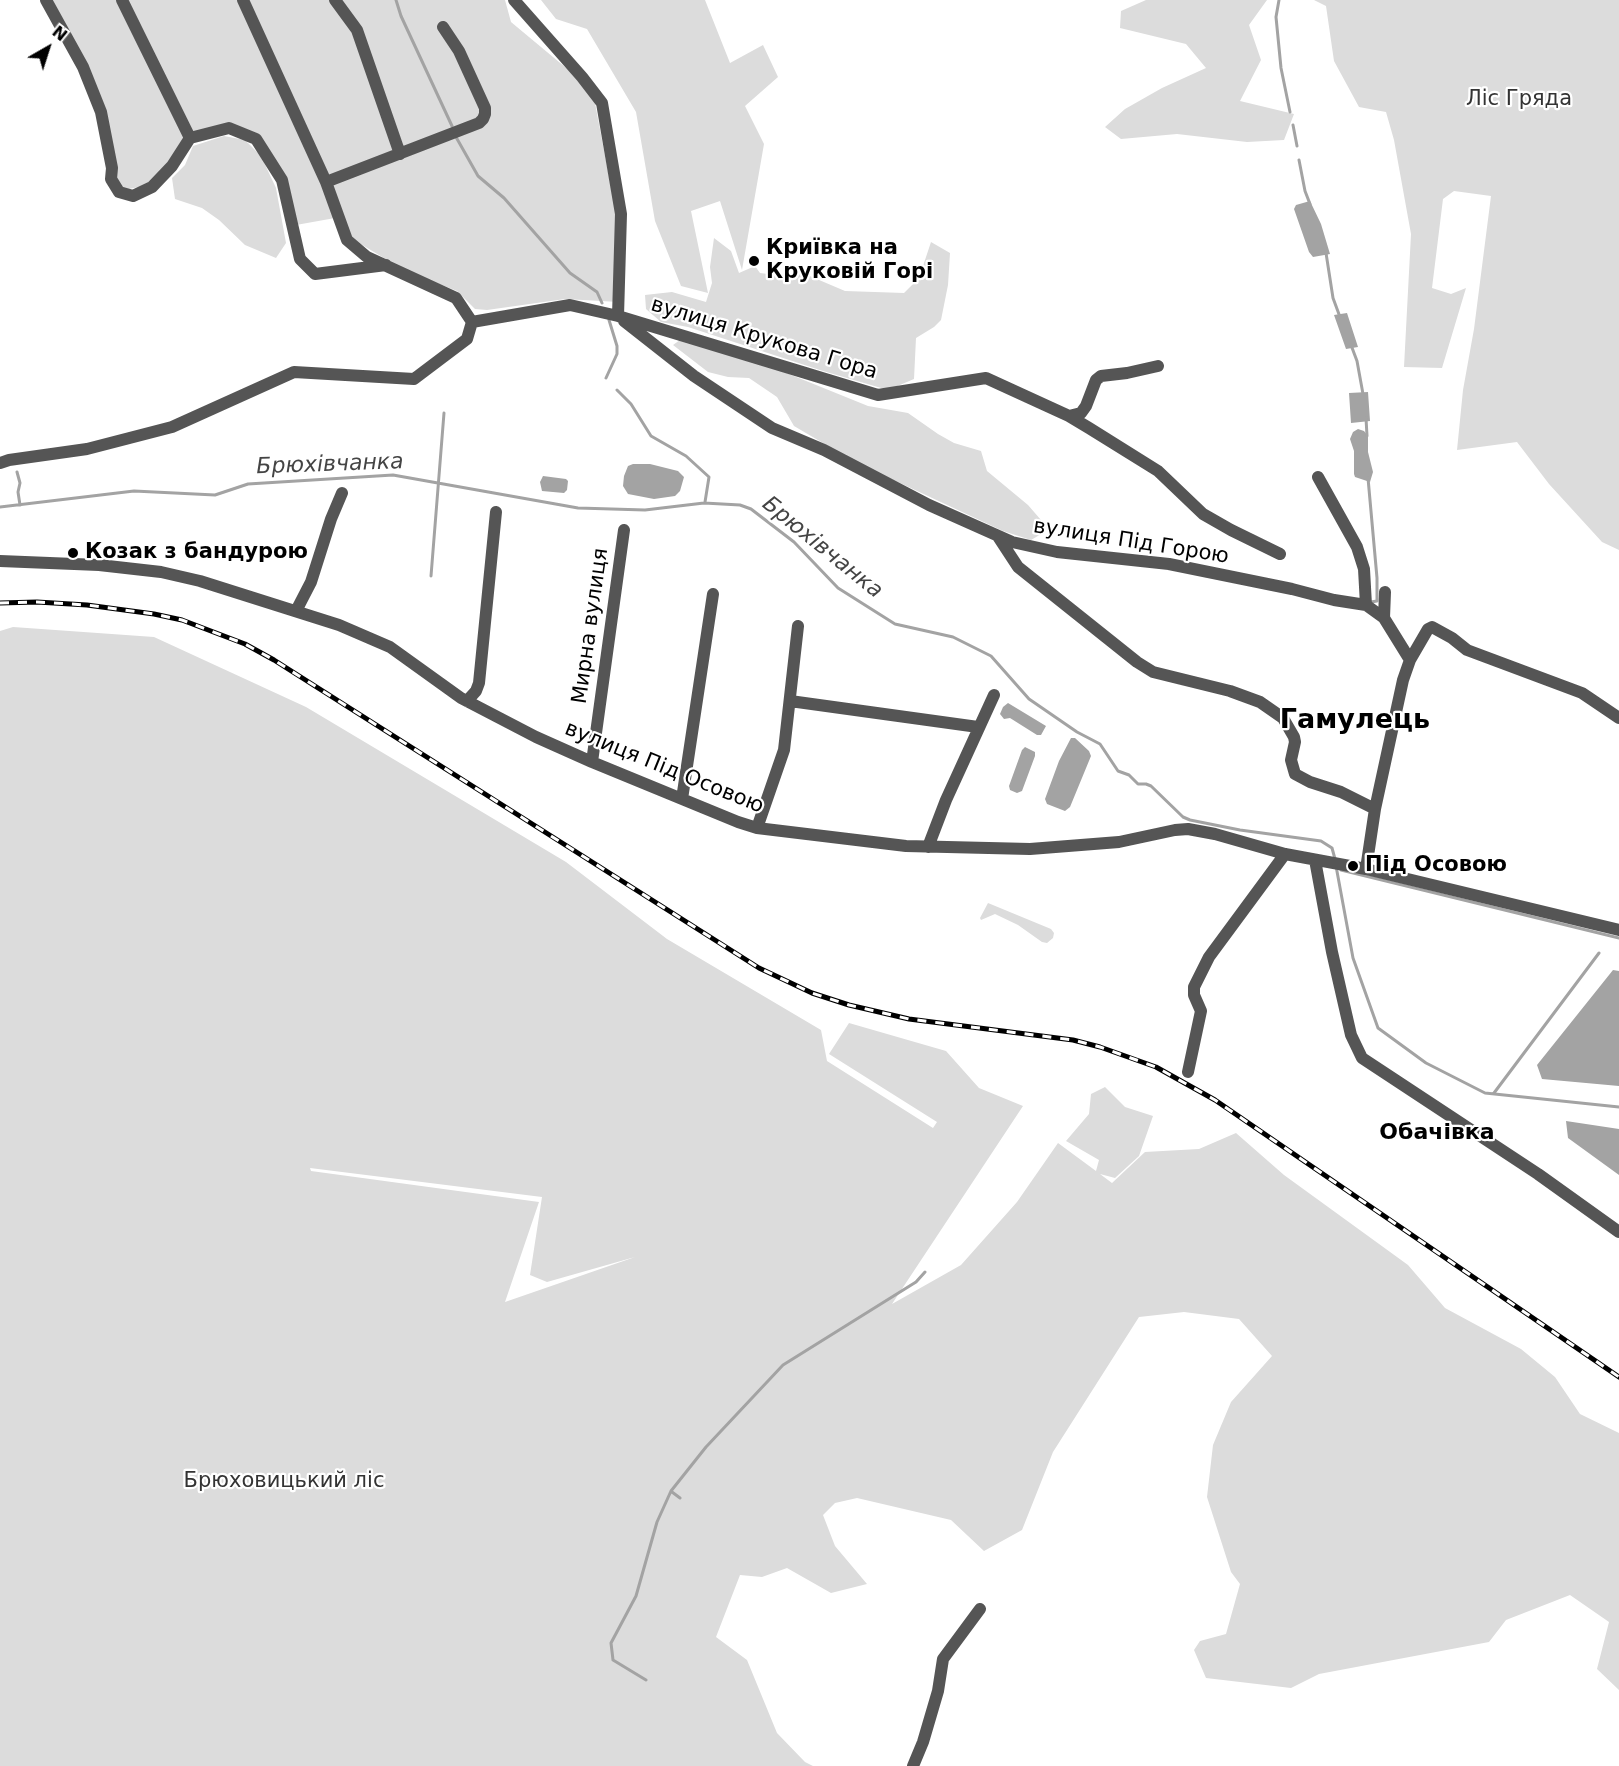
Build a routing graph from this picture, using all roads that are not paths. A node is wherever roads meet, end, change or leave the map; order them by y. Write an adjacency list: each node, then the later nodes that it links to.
1 (46, 0): 7 (street)
2 (122, 0): 7 (street)
3 (243, 0): 9 (street)
4 (335, 0): 8 (street)
5 (514, 0): 11 (street)
6 (443, 27): 8 (street)
7 (190, 138): 10 (street)
8 (400, 154): 9 (street)
9 (326, 182): 10 (street)
10 (386, 265): 12 (street)
11 (618, 316): 12 (street, вулиця Крукова Гора); 14 (street, вулиця Крукова Гора); 20 (street, вулиця Під Горою)
12 (472, 322): 15 (street)
13 (1158, 366): 14 (street)
14 (1068, 416): 21 (street, вулиця Крукова Гора)
15 (0, 463)
16 (1318, 477): 25 (street)
17 (342, 493): 26 (street)
18 (496, 512): 31 (street)
19 (624, 530): 35 (street, Мирна вулиця)
20 (997, 535): 25 (street, вулиця Під Горою); 37 (street)
21 (1280, 554)
22 (0, 561): 26 (street, вулиця Під Осовою)
23 (1385, 592): 27 (street)
24 (713, 594): 36 (street)
25 (1366, 605): 27 (street)
26 (296, 611): 31 (street, вулиця Під Осовою)
27 (1384, 618): 29 (street)
28 (798, 626): 32 (street)
29 (1410, 660): 33 (street); 37 (street)
30 (994, 695): 34 (street)
31 (467, 701): 35 (street, вулиця Під Осовою)
32 (790, 701): 34 (street); 38 (street)
33 (1619, 717)
34 (978, 728): 39 (street)
35 (592, 762): 36 (street, вулиця Під Осовою)
36 (682, 799): 38 (street, вулиця Під Осовою)
37 (1375, 809): 42 (street)
38 (758, 828): 39 (street, вулиця Під Осовою)
39 (928, 847): 40 (street, вулиця Під Осовою)
40 (1286, 854): 41 (street, вулиця Під Осовою); 44 (street)
41 (1321, 861): 42 (street, вулиця Під Осовою); 45 (street)
42 (1366, 869): 43 (street, вулиця Під Осовою)
43 (1619, 930)
44 (1188, 1072)
45 (1619, 1232)
46 (980, 1609): 47 (street)
47 (914, 1766)

